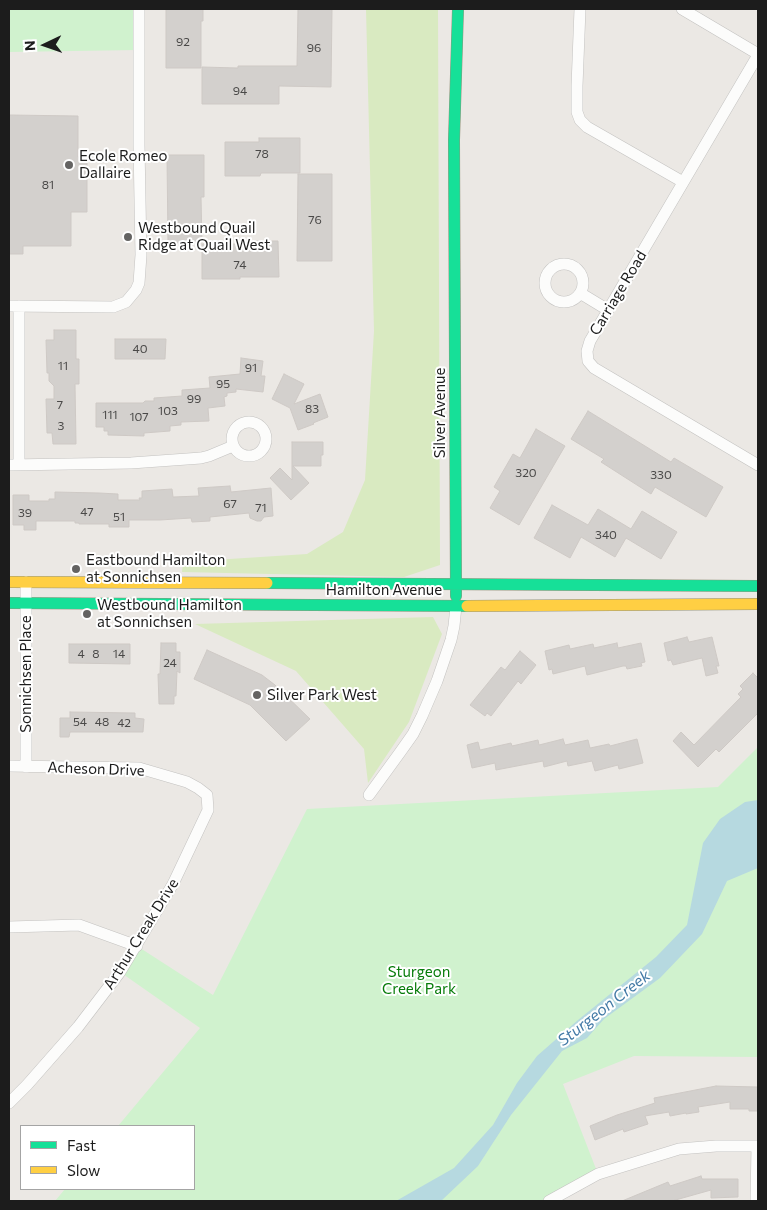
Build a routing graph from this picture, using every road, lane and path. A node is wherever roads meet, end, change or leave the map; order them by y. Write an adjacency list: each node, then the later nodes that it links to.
1 (139, 9): 8 (street)
2 (458, 9): 15 (street, Silver Avenue)
3 (580, 9): 6 (street)
4 (682, 9): 5 (street)
5 (758, 55): 6 (street, Carriage Road)
6 (683, 182): 9 (street, Carriage Road)
7 (580, 293): 9 (street)
8 (14, 306): 11 (street)
9 (608, 310): 12 (street, Carriage Road)
10 (234, 446): 11 (street)
11 (14, 465)
12 (758, 465)
13 (9, 582): 14 (street, Hamilton Avenue)
14 (26, 582): 15 (street, Hamilton Avenue); 18 (street, Sonnichsen Place)
15 (456, 585): 16 (street, Hamilton Avenue); 20 (street, Silver Avenue)
16 (758, 586)
17 (9, 603): 18 (street, Hamilton Avenue)
18 (27, 604): 20 (street, Hamilton Avenue); 22 (street, Sonnichsen Place)
19 (758, 604): 20 (street, Hamilton Avenue)
20 (456, 606): 23 (street, Silver Avenue)
21 (9, 766): 22 (street, Acheson Drive)
22 (26, 766): 24 (street, Acheson Drive)
23 (369, 794)
24 (207, 795): 26 (street, Arthur Creak Drive)
25 (9, 927): 26 (street)
26 (137, 946): 27 (street, Arthur Creak Drive)
27 (9, 1103)
28 (758, 1146): 29 (street); 32 (street)
29 (567, 1190): 30 (street); 31 (street)
30 (550, 1201)
31 (573, 1201)
32 (756, 1201)

